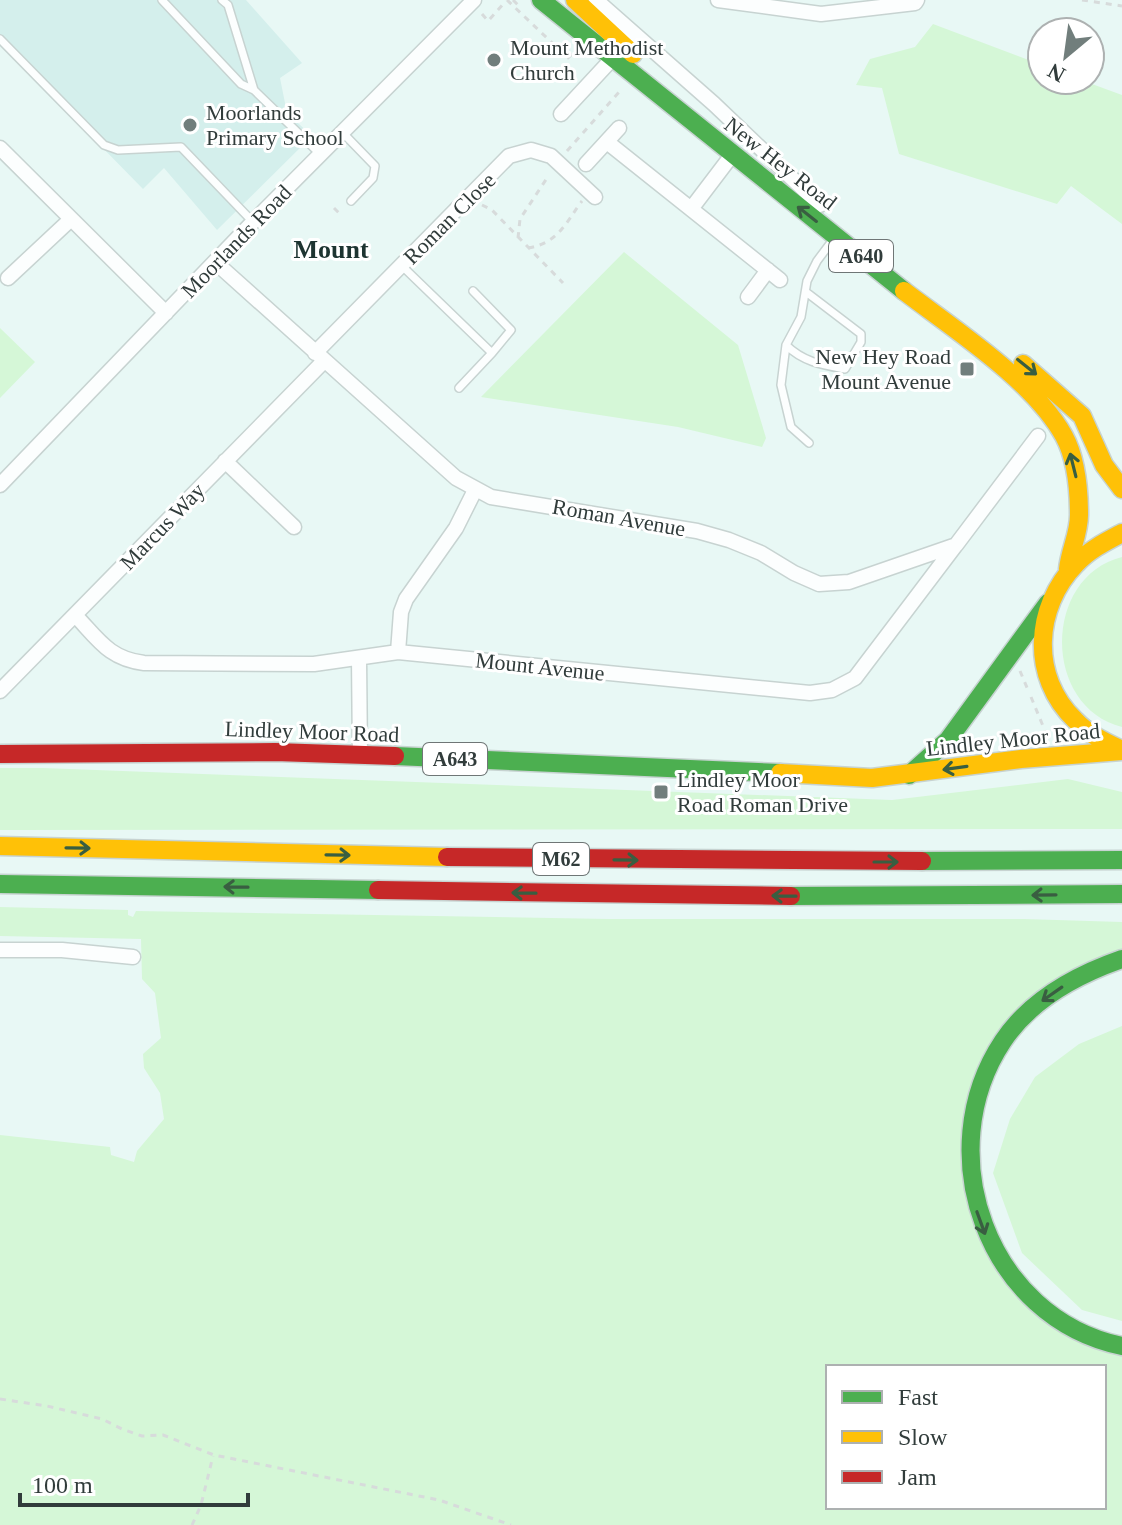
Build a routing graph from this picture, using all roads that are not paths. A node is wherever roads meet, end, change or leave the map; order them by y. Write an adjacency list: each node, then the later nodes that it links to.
1 (162, 0): 12 (lane)
2 (222, 0): 12 (lane)
3 (474, 0): 15 (street, Moorlands Road)
4 (541, 0): 11 (main road, New Hey Road / A640)
5 (575, 0): 23 (main road, New Hey Road / A640)
6 (596, 0): 23 (street, New Hey Road)
7 (718, 0): 9 (street)
8 (917, 0): 9 (street)
9 (848, 5)
10 (0, 39): 26 (lane)
11 (612, 59): 13 (street); 19 (main road, New Hey Road / A640)
12 (254, 90): 18 (lane)
13 (561, 114)
14 (619, 128): 16 (street)
15 (342, 132): 18 (street, Moorlands Road); 22 (lane)
16 (607, 142): 20 (street); 24 (street)
17 (0, 148): 25 (street)
18 (320, 154): 26 (street, Moorlands Road)
19 (732, 155): 24 (street); 27 (main road, New Hey Road / A640, one-way to 19)
20 (586, 164)
21 (592, 194): 29 (street, Roman Close)
22 (351, 201)
23 (820, 205): 44 (main road, New Hey Road / A640, one-way to 44)
24 (691, 209): 30 (street)
25 (70, 220): 31 (street); 36 (street)
26 (253, 222): 28 (street, Moorlands Road)
27 (835, 236): 34 (lane); 47 (main road, New Hey Road / A640, one-way to 27)
28 (215, 262): 36 (street, Moorlands Road); 39 (street, Roman Avenue)
29 (401, 265): 38 (lane); 39 (street, Roman Close)
30 (768, 270): 32 (street); 35 (street)
31 (8, 278)
32 (780, 280)
33 (473, 291): 38 (lane)
34 (806, 292): 37 (lane); 37 (lane)
35 (748, 297)
36 (166, 313): 45 (street, Moorlands Road)
37 (786, 345): 42 (lane)
38 (492, 353): 40 (lane)
39 (319, 357): 43 (street, Marcus Way); 46 (street, Roman Avenue)
40 (459, 388)
41 (1038, 436): 50 (street)
42 (809, 443)
43 (225, 461): 48 (street); 53 (street, Marcus Way)
44 (1120, 482): 47 (main road, A640)
45 (0, 485)
46 (475, 490): 50 (street, Roman Avenue); 54 (street)
47 (1079, 514): 51 (main road, New Hey Road / A640)
48 (294, 527)
49 (1122, 533): 51 (main road, A640)
50 (956, 545): 54 (street, Mount Avenue)
51 (1068, 569): 52 (main road, A640)
52 (1050, 600): 57 (main road, A640); 60 (main road, Lindley Moor Road)
53 (75, 615): 55 (street, Mount Avenue); 56 (street, Marcus Way)
54 (398, 652): 55 (street, Mount Avenue)
55 (359, 658): 59 (street)
56 (0, 691)
57 (1122, 750): 60 (main road, Lindley Moor Road / A643, one-way to 60)
58 (0, 754): 59 (main road, Lindley Moor Road / A643)
59 (360, 756): 60 (main road, Lindley Moor Road / A643)
60 (909, 775)
61 (0, 846): 62 (main road, M62, one-way to 62)
62 (1122, 860)
63 (0, 884): 64 (main road, M62, one-way to 63)
64 (1122, 894)
65 (0, 950): 66 (street)
66 (133, 957)
67 (1122, 959): 68 (main road, one-way to 68)
68 (1122, 1346)

